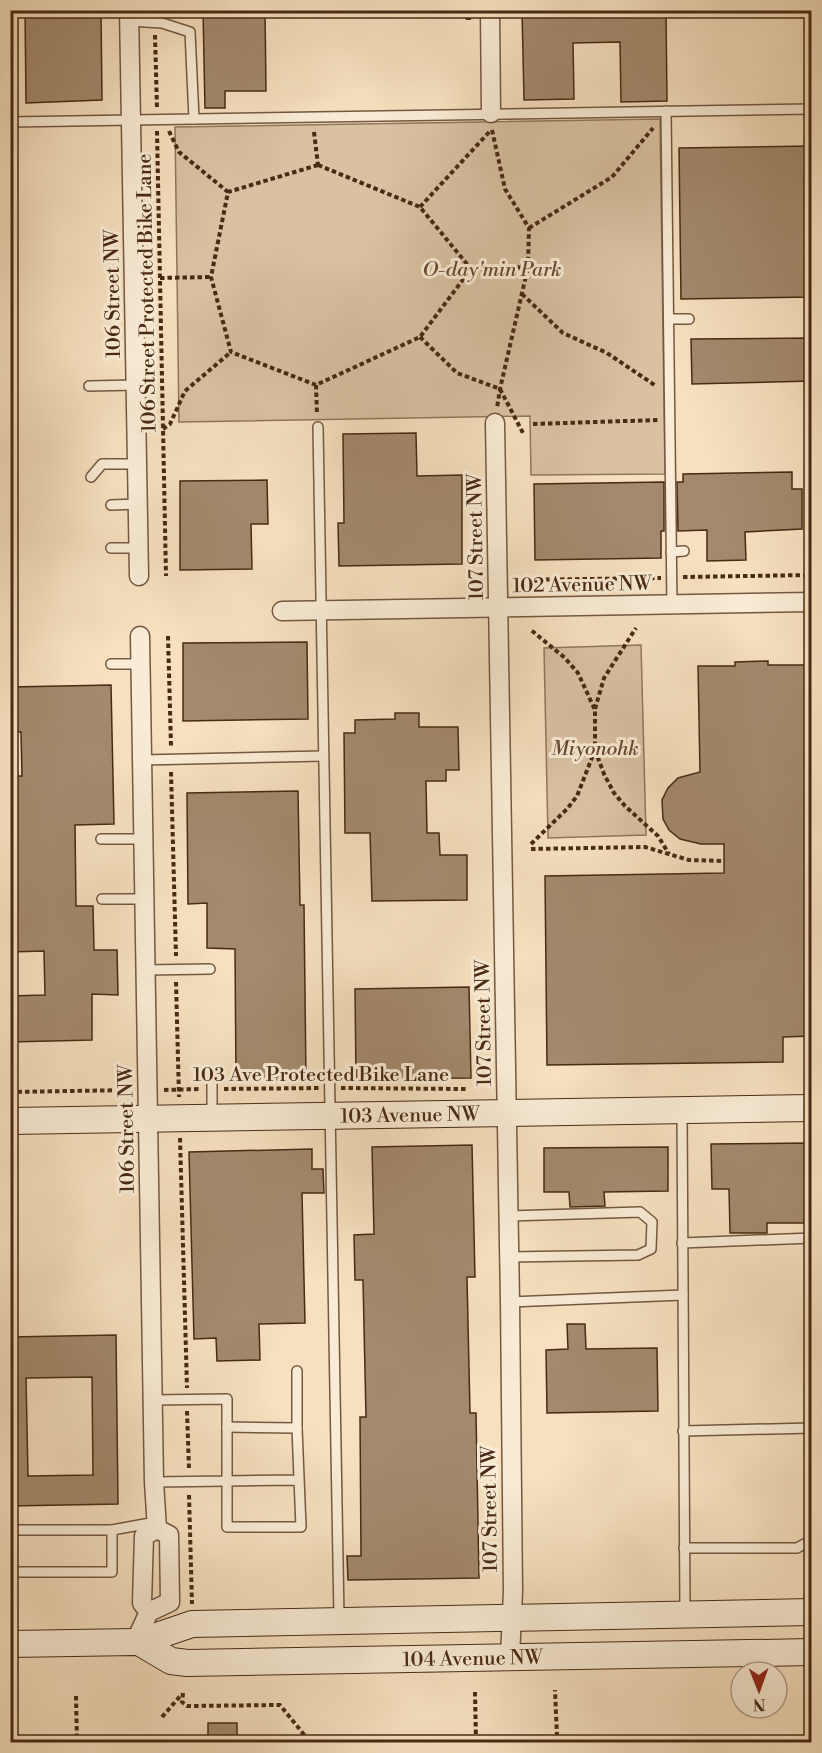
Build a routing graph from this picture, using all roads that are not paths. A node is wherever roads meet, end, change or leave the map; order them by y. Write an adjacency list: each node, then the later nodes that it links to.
1 (490, 10): 5 (street)
2 (129, 16): 6 (street, 106 Street NW); 7 (lane)
3 (812, 109): 4 (lane)
4 (666, 111): 5 (lane); 9 (lane)
5 (491, 113): 7 (lane)
6 (131, 119): 7 (lane); 8 (lane); 11 (street, 106 Street NW)
7 (194, 119)
8 (10, 122)
9 (669, 319): 10 (lane); 22 (lane)
10 (689, 319)
11 (136, 385): 12 (lane); 15 (street, 106 Street NW)
12 (89, 386)
13 (495, 423): 26 (street, 107 Street NW)
14 (318, 427): 27 (lane)
15 (137, 464): 16 (lane); 17 (street, 106 Street NW)
16 (91, 477)
17 (138, 504): 18 (lane); 20 (street, 106 Street NW)
18 (111, 505)
19 (111, 548): 20 (lane)
20 (138, 548): 23 (street, 106 Street NW)
21 (684, 551): 22 (lane)
22 (671, 552): 25 (lane)
23 (139, 576)
24 (812, 602): 25 (street, 102 Avenue NW)
25 (672, 605): 26 (street, 102 Avenue NW)
26 (498, 608): 27 (street, 102 Avenue NW); 41 (street, 107 Street NW)
27 (320, 610): 28 (street, 102 Avenue NW); 32 (lane)
28 (282, 611)
29 (140, 636): 30 (street, 106 Street NW)
30 (140, 663): 31 (lane); 33 (street, 106 Street NW)
31 (111, 664)
32 (323, 756): 33 (lane); 44 (lane)
33 (142, 760): 35 (street, 106 Street NW)
34 (101, 839): 35 (lane)
35 (143, 839): 37 (street, 106 Street NW)
36 (102, 899): 37 (lane)
37 (144, 899): 39 (street, 106 Street NW)
38 (210, 969): 39 (lane)
39 (146, 970): 46 (street, 106 Street NW)
40 (212, 1077): 45 (lane)
41 (507, 1101): 43 (main road, 103 Avenue NW); 44 (main road, 103 Avenue NW); 48 (street, 107 Street NW)
42 (812, 1108): 43 (main road, 103 Avenue NW)
43 (682, 1109): 50 (lane)
44 (331, 1115): 45 (main road, 103 Avenue NW); 73 (lane)
45 (212, 1117): 46 (main road, 103 Avenue NW)
46 (148, 1118): 47 (main road, 103 Avenue NW); 55 (street, 106 Street NW)
47 (10, 1120)
48 (508, 1216): 51 (street, 107 Street NW); 51 (lane)
49 (812, 1238): 50 (lane)
50 (682, 1243): 52 (lane)
51 (509, 1257): 53 (street, 107 Street NW)
52 (683, 1295): 53 (lane); 59 (lane)
53 (510, 1302): 72 (street, 107 Street NW)
54 (297, 1371): 57 (lane)
55 (153, 1400): 56 (lane); 62 (street, 106 Street NW)
56 (227, 1427): 57 (lane); 61 (lane)
57 (297, 1428): 60 (lane)
58 (812, 1428): 59 (lane)
59 (683, 1431): 67 (lane)
60 (298, 1480): 61 (lane); 61 (lane)
61 (226, 1481): 62 (lane)
62 (154, 1482): 63 (street, 106 Street NW)
63 (157, 1526): 65 (lane); 69 (street); 69 (street)
64 (10, 1530): 65 (lane)
65 (112, 1530): 68 (lane)
66 (812, 1534): 67 (lane)
67 (684, 1548): 71 (lane)
68 (10, 1572)
69 (149, 1612): 74 (street)
70 (812, 1612): 71 (main road, 104 Avenue NW)
71 (685, 1615): 72 (main road, 104 Avenue NW)
72 (512, 1618): 73 (main road, 104 Avenue NW); 77 (street, 107 Street NW)
73 (339, 1621): 74 (main road, 104 Avenue NW)
74 (137, 1642): 75 (main road, 104 Avenue NW); 77 (main road, 104 Avenue NW)
75 (10, 1644)
76 (812, 1652): 77 (main road, 104 Avenue NW)
77 (510, 1657)

